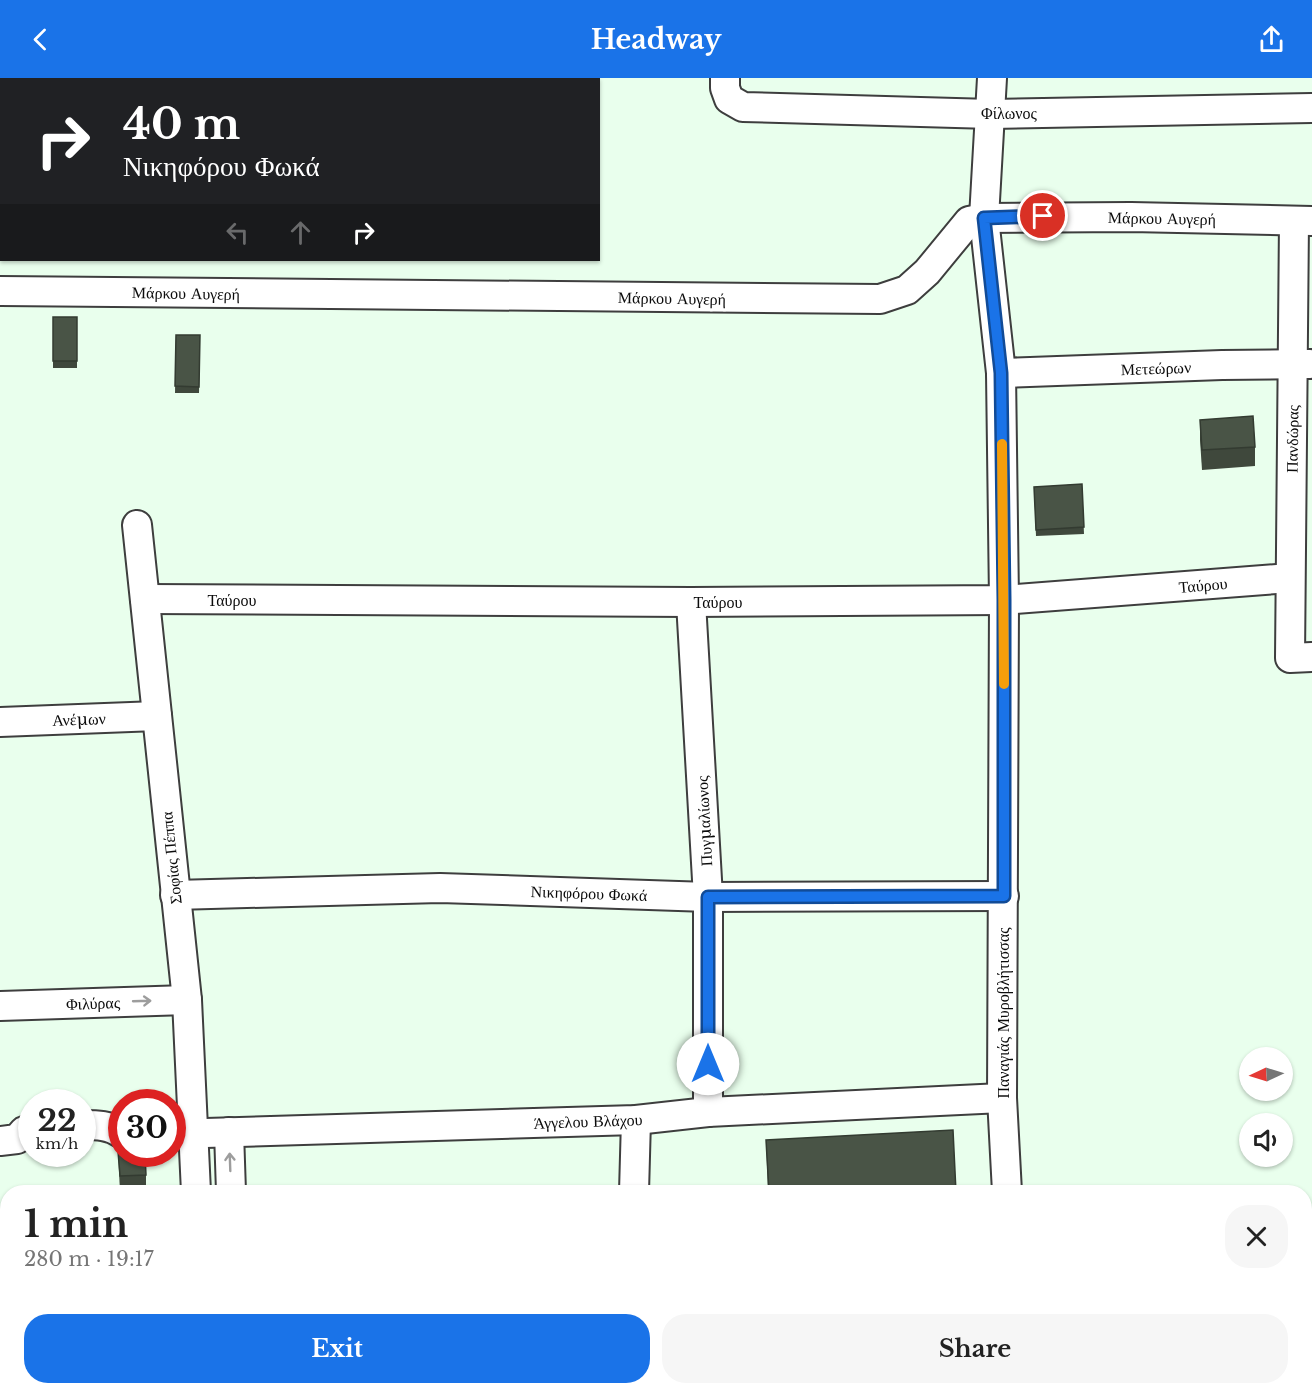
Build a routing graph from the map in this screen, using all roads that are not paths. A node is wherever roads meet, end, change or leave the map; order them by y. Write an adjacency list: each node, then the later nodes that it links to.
1 (725, 78): 4 (street, Φίλωνος)
2 (992, 78): 4 (street, Παναγιάς Μυροβλήτισσας)
3 (1312, 108): 4 (street, Φίλωνος)
4 (991, 114): 5 (street, Παναγιάς Μυροβλήτισσας)
5 (984, 218): 6 (street, Μάρκου Αυγερή); 7 (street, Μάρκου Αυγερή); 9 (street, Παναγιάς Μυροβλήτισσας)
6 (1303, 221): 8 (street, Πανδώρας)
7 (0, 291)
8 (1302, 364): 9 (street, Μετεώρων); 10 (street, Πανδώρας)
9 (1001, 373): 14 (street, Παναγιάς Μυροβλήτισσας)
10 (1302, 497): 12 (street, Πανδώρας)
11 (137, 525): 13 (street, Σοφίας Πέππα)
12 (1290, 578): 14 (street, Ταύρου); 16 (street, Πανδώρας)
13 (145, 599): 15 (street, Ταύρου); 17 (street, Σοφίας Πέππα)
14 (1004, 600): 15 (street, Ταύρου); 20 (street, Παναγιάς Μυροβλήτισσας)
15 (691, 602): 21 (street, Πυγμαλίωνος)
16 (1301, 658)
17 (157, 716): 18 (street, Ανέμων); 19 (street, Σοφίας Πέππα)
18 (0, 722)
19 (175, 895): 21 (street, Νικηφόρου Φωκά); 22 (street, Σοφίας Πέππα)
20 (1004, 896): 21 (street, Νικηφόρου Φωκά); 25 (street, Παναγιάς Μυροβλήτισσας)
21 (708, 897): 26 (street, Πυγμαλίωνος)
22 (187, 1000): 23 (street, Φιλύρας, one-way to 22); 24 (street, Σοφίας Πέππα)
23 (0, 1006)
24 (184, 1089)
25 (1002, 1098): 26 (street, Άγγελου Βλάχου); 36 (street, Παναγιάς Μυροβλήτισσας)
26 (708, 1112): 27 (street, Άγγελου Βλάχου)
27 (636, 1120): 28 (street, Άγγελου Βλάχου); 35 (street)
28 (228, 1132): 29 (street, Άγγελου Βλάχου); 34 (street, one-way to 28)
29 (186, 1133)
30 (18, 1138): 31 (street)
31 (0, 1141)
32 (186, 1147): 33 (street, Σοφίας Πέππα)
33 (194, 1185)
34 (231, 1185)
35 (634, 1185)
36 (1006, 1185)

